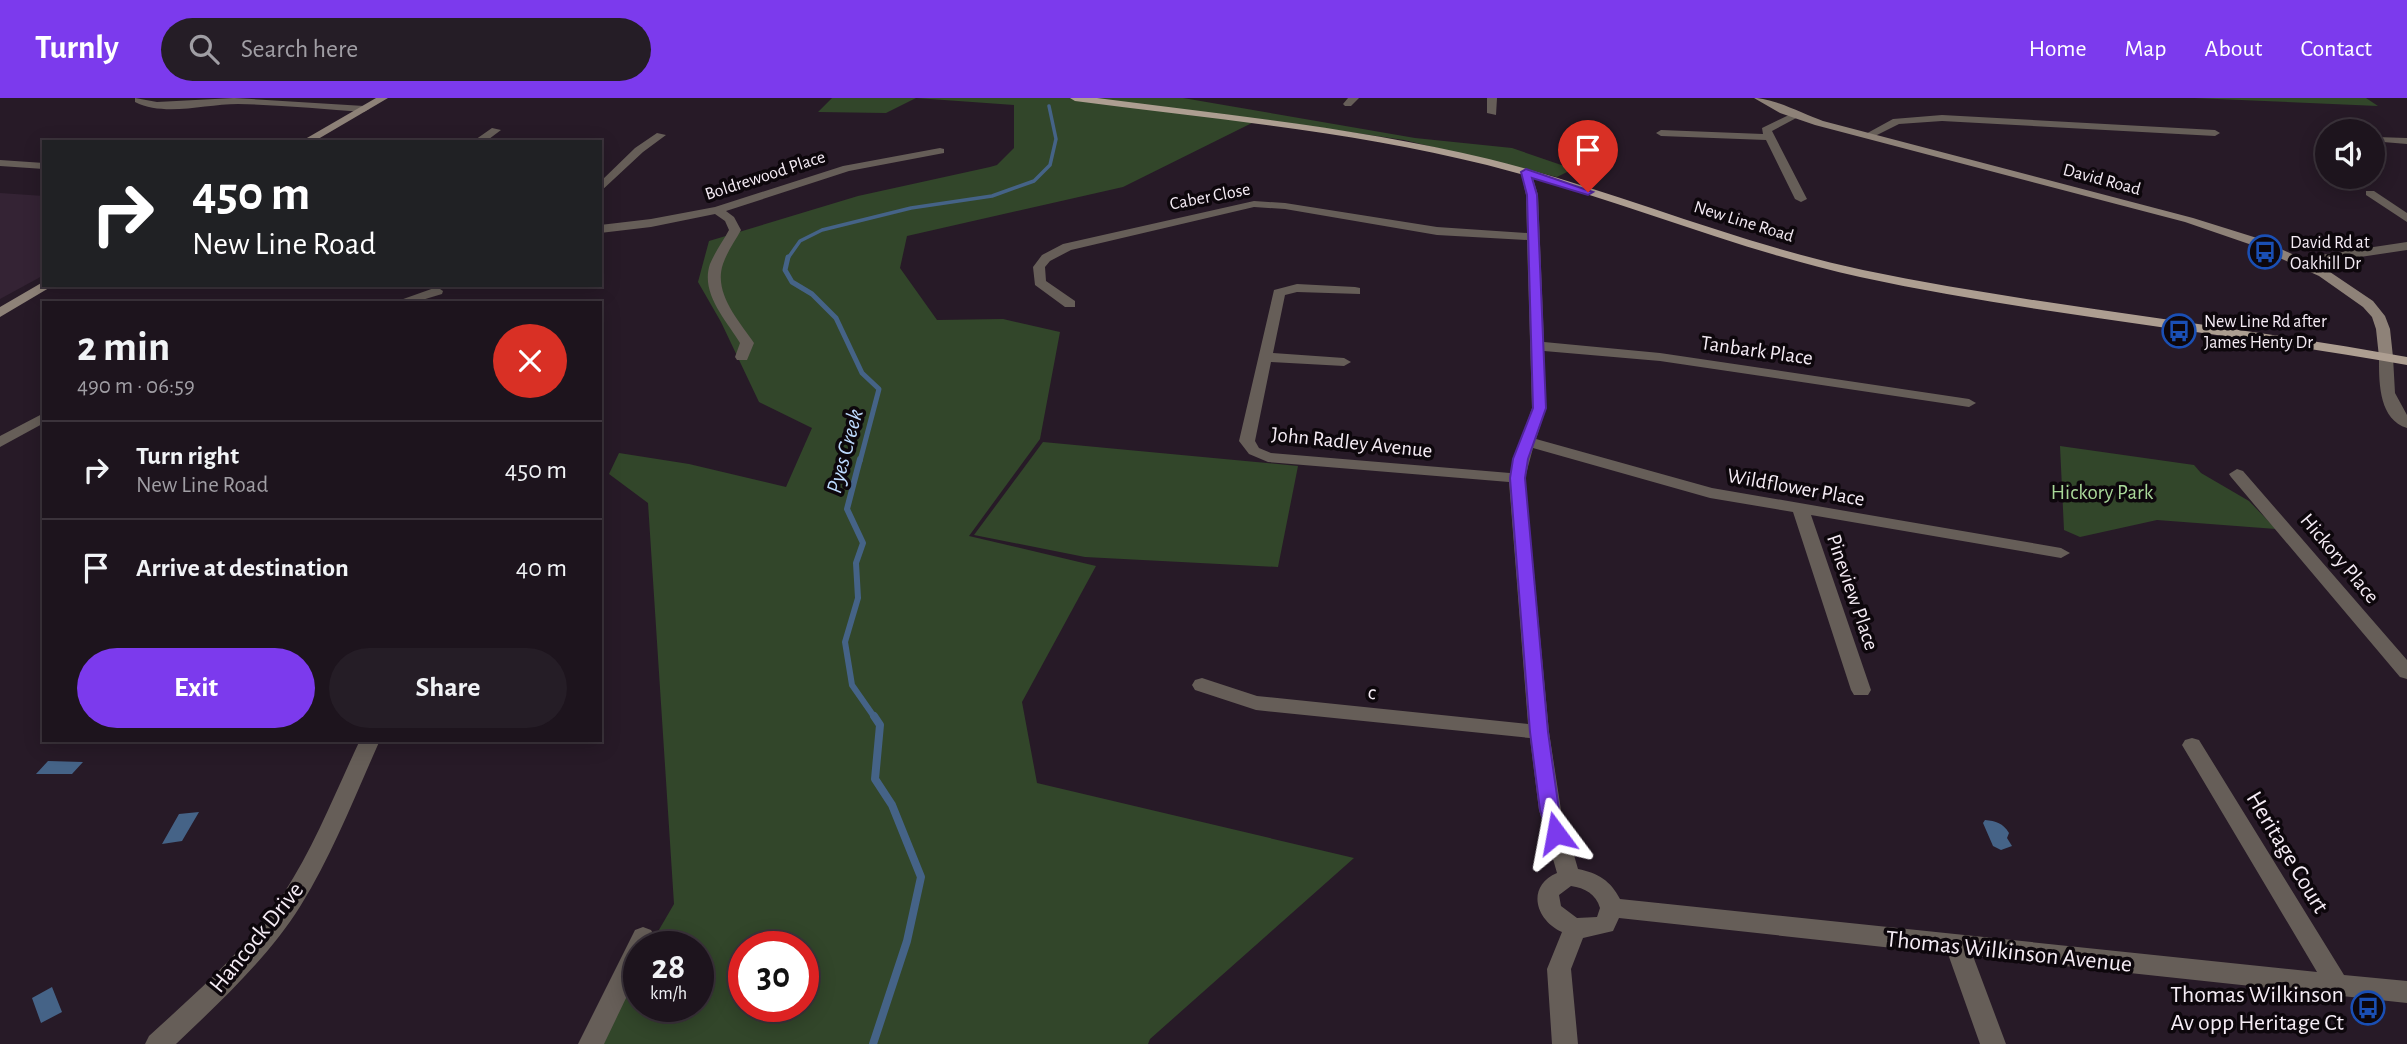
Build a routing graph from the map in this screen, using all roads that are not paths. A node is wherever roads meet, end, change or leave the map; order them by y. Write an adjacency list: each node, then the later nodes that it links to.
1 (381, 98): 6 (street)
2 (1076, 98): 22 (main road, New Line Road)
3 (1492, 98): 7 (street)
4 (1759, 98): 8 (street, David Road)
5 (138, 100): 6 (street)
6 (364, 108): 15 (street)
7 (1492, 113)
8 (1795, 116): 13 (street, David Road); 14 (street)
9 (496, 130): 16 (street)
10 (1661, 133): 14 (street)
11 (2215, 133): 13 (street)
12 (660, 135): 23 (street)
13 (1867, 136): 31 (street, David Road)
14 (1767, 137): 25 (street)
15 (308, 140)
16 (480, 140)
17 (2385, 141): 18 (street)
18 (2407, 141)
19 (940, 151): 26 (street, Boldrewood Place)
20 (0, 163): 21 (street)
21 (42, 166)
22 (1526, 172): 29 (street); 42 (main road, New Line Road)
23 (602, 187)
24 (2370, 193): 27 (street)
25 (1801, 199)
26 (717, 211): 28 (street, Boldrewood Place); 40 (street)
27 (2407, 218)
28 (602, 229)
29 (1533, 237): 37 (street, Caber Close); 39 (street)
30 (2407, 246): 31 (street)
31 (2300, 262): 42 (street, David Road)
32 (45, 287): 38 (street)
33 (433, 288): 35 (street); 36 (street)
34 (1354, 291): 41 (street, John Radley Avenue)
35 (403, 301)
36 (447, 301)
37 (1070, 304)
38 (0, 313)
39 (1537, 346): 45 (street, Tanbark Place); 49 (street)
40 (742, 357)
41 (1264, 357): 44 (street); 51 (street, John Radley Avenue)
42 (2386, 357): 43 (main road, New Line Road); 47 (street)
43 (2407, 361)
44 (1344, 362)
45 (1969, 402)
46 (42, 418): 48 (street)
47 (2407, 423)
48 (0, 442)
49 (1529, 442): 51 (street); 52 (street, Wildflower Place)
50 (2237, 474): 54 (street, Hickory Place)
51 (1517, 478): 57 (street)
52 (1801, 510): 53 (street, Wildflower Place); 56 (street, Pineview Place)
53 (2061, 552)
54 (2407, 672)
55 (1202, 685): 57 (street, c)
56 (1861, 690)
57 (1539, 732): 60 (street)
58 (369, 742): 67 (street, Hancock Drive)
59 (2193, 745): 65 (street, Heritage Court)
60 (1569, 877): 61 (street); 62 (street)
61 (1612, 908): 62 (street); 63 (street, Thomas Wilkinson Avenue)
62 (1574, 928): 69 (street)
63 (1957, 945): 65 (street, Thomas Wilkinson Avenue); 70 (street)
64 (623, 978): 68 (street)
65 (2338, 986): 66 (street, Thomas Wilkinson Avenue)
66 (2407, 992)
67 (158, 1044)
68 (591, 1044)
69 (1565, 1044)
70 (1993, 1044)

